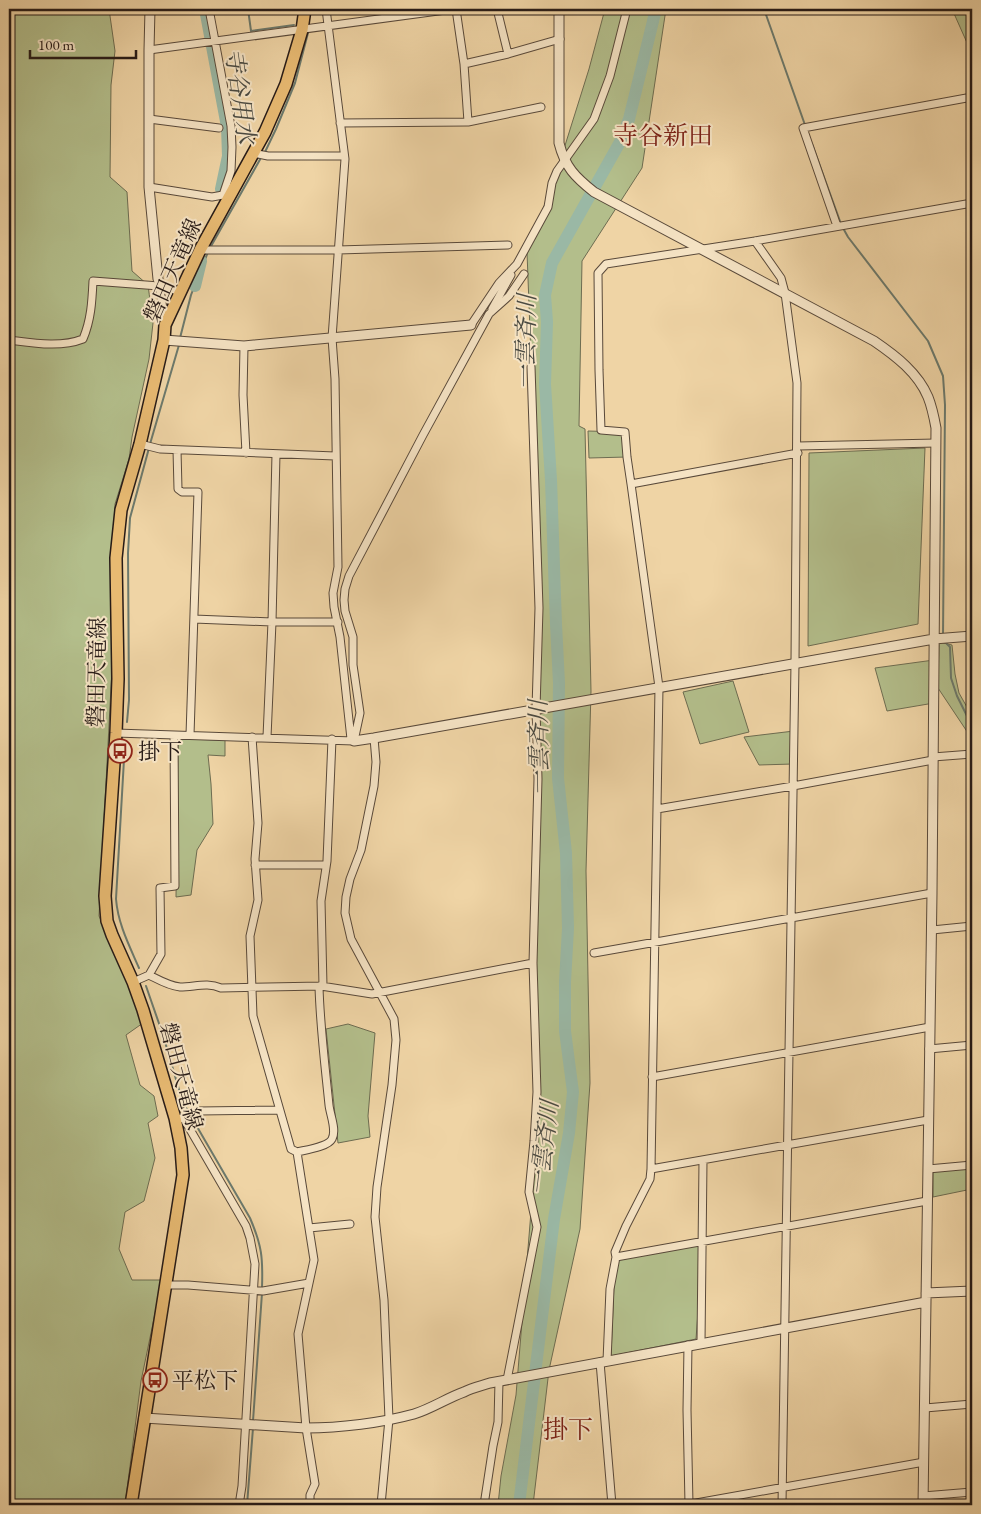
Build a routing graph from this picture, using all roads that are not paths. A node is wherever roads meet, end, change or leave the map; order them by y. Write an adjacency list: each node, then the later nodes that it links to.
1 (150, 9): 16 (street)
2 (209, 9): 15 (street)
3 (305, 9): 13 (main road, 磐田天竜線)
4 (326, 9): 12 (street)
5 (455, 9): 10 (street); 18 (street)
6 (498, 9): 17 (street)
7 (559, 9): 14 (street)
8 (628, 9): 27 (street)
9 (970, 9): 11 (main road)
10 (422, 11): 12 (street)
11 (972, 14)
12 (329, 25): 13 (street); 23 (street)
13 (302, 30): 15 (street); 25 (main road, 磐田天竜線)
14 (560, 39): 17 (street); 27 (street)
15 (215, 41): 16 (street); 29 (street)
16 (148, 50): 21 (street)
17 (508, 54): 18 (street)
18 (464, 64): 22 (street)
19 (972, 97): 31 (street)
20 (542, 106): 22 (street)
21 (149, 119): 24 (street); 28 (street)
22 (468, 122): 23 (street)
23 (340, 123): 26 (street)
24 (220, 128)
25 (253, 153): 26 (street); 29 (main road, 磐田天竜線)
26 (344, 156): 36 (street)
27 (565, 160): 34 (street); 37 (street)
28 (149, 187): 29 (street); 39 (street)
29 (226, 196): 35 (main road, 磐田天竜線)
30 (972, 203): 31 (street)
31 (837, 226): 32 (street)
32 (755, 241): 34 (street); 41 (street)
33 (508, 245): 36 (street)
34 (701, 249): 41 (street); 57 (street)
35 (200, 250): 36 (street); 40 (main road, 磐田天竜線)
36 (338, 250): 45 (street)
37 (516, 264): 42 (street); 43 (street)
38 (524, 274): 42 (street)
39 (159, 283): 40 (street); 44 (street); 46 (street)
40 (180, 292): 44 (main road, 磐田天竜線)
41 (785, 293): 51 (street); 53 (street)
42 (489, 314): 73 (street)
43 (471, 324): 45 (street)
44 (165, 325): 47 (main road, 磐田天竜線)
45 (332, 338): 48 (street); 56 (street)
46 (9, 340)
47 (164, 340): 48 (street); 50 (main road, 磐田天竜線)
48 (244, 346): 54 (street)
49 (531, 367): 65 (street)
50 (140, 444): 52 (street); 66 (main road, 磐田天竜線)
51 (936, 444): 53 (street); 62 (street)
52 (177, 450): 54 (street); 58 (street)
53 (798, 450): 57 (street); 63 (street)
54 (246, 453): 55 (street)
55 (276, 454): 56 (street); 59 (street)
56 (335, 456): 60 (street)
57 (631, 484): 64 (street)
58 (194, 619): 59 (street); 68 (street)
59 (272, 622): 60 (street); 70 (street)
60 (338, 622): 73 (street)
61 (972, 636): 62 (street)
62 (934, 639): 63 (street); 75 (street)
63 (795, 663): 64 (street); 76 (street)
64 (658, 688): 65 (street); 77 (street)
65 (536, 709): 71 (street); 86 (street)
66 (116, 733): 67 (street); 88 (main road, 磐田天竜線)
67 (174, 734): 68 (street); 87 (street)
68 (190, 735): 69 (street)
69 (252, 737): 70 (street); 78 (street)
70 (267, 738): 72 (street)
71 (374, 738): 73 (street); 91 (street)
72 (332, 739): 73 (street); 79 (street)
73 (352, 740)
74 (972, 754): 75 (street)
75 (933, 759): 76 (street); 80 (street)
76 (793, 786): 77 (street); 81 (street)
77 (657, 808): 84 (street)
78 (255, 865): 79 (street); 90 (street)
79 (326, 865): 89 (street)
80 (932, 893): 81 (street); 83 (street)
81 (792, 918): 84 (street); 95 (street)
82 (972, 926): 83 (street)
83 (932, 930): 92 (street)
84 (655, 943): 85 (street); 96 (street)
85 (594, 954)
86 (533, 964): 91 (street); 121 (street)
87 (149, 975): 88 (street); 90 (street)
88 (133, 982): 98 (main road, 磐田天竜線)
89 (321, 986): 90 (street); 91 (street); 101 (street)
90 (252, 988): 97 (street)
91 (380, 992): 125 (street)
92 (930, 1027): 94 (street); 95 (street)
93 (972, 1045): 94 (street)
94 (929, 1049): 99 (street)
95 (789, 1052): 96 (street); 100 (street)
96 (652, 1076): 104 (street)
97 (279, 1110): 98 (street); 101 (street)
98 (184, 1118): 113 (main road, 磐田天竜線); 114 (street)
99 (928, 1120): 100 (street); 105 (street)
100 (787, 1146): 102 (street); 108 (street)
101 (297, 1152): 109 (street)
102 (703, 1160): 104 (street); 110 (street)
103 (972, 1165): 105 (street)
104 (651, 1169): 111 (street)
105 (928, 1169): 106 (street)
106 (927, 1201): 108 (street); 116 (street)
107 (350, 1224): 109 (street)
108 (787, 1227): 110 (street); 117 (street)
109 (309, 1228): 112 (street)
110 (703, 1242): 111 (street); 118 (street)
111 (616, 1257): 120 (street)
112 (309, 1283): 114 (street); 127 (street)
113 (165, 1285): 114 (street); 124 (main road, 磐田天竜線)
114 (258, 1290): 126 (street)
115 (972, 1291): 116 (street)
116 (926, 1297): 117 (street); 123 (street)
117 (785, 1328): 118 (street); 129 (street)
118 (701, 1343): 119 (street)
119 (688, 1346): 120 (street); 138 (street)
120 (603, 1362): 121 (street); 137 (street)
121 (506, 1380): 125 (street); 136 (street)
122 (972, 1404): 123 (street)
123 (925, 1408): 128 (street)
124 (144, 1418): 126 (street); 132 (main road, 磐田天竜線)
125 (389, 1419): 127 (street); 135 (street)
126 (250, 1424): 127 (street); 133 (street)
127 (306, 1428): 134 (street)
128 (924, 1462): 129 (street); 131 (street)
129 (782, 1488): 138 (street); 139 (street)
130 (972, 1492): 131 (street)
131 (923, 1500)
132 (131, 1505)
133 (239, 1505)
134 (310, 1505)
135 (381, 1505)
136 (484, 1505)
137 (612, 1505)
138 (687, 1505)
139 (782, 1505)

